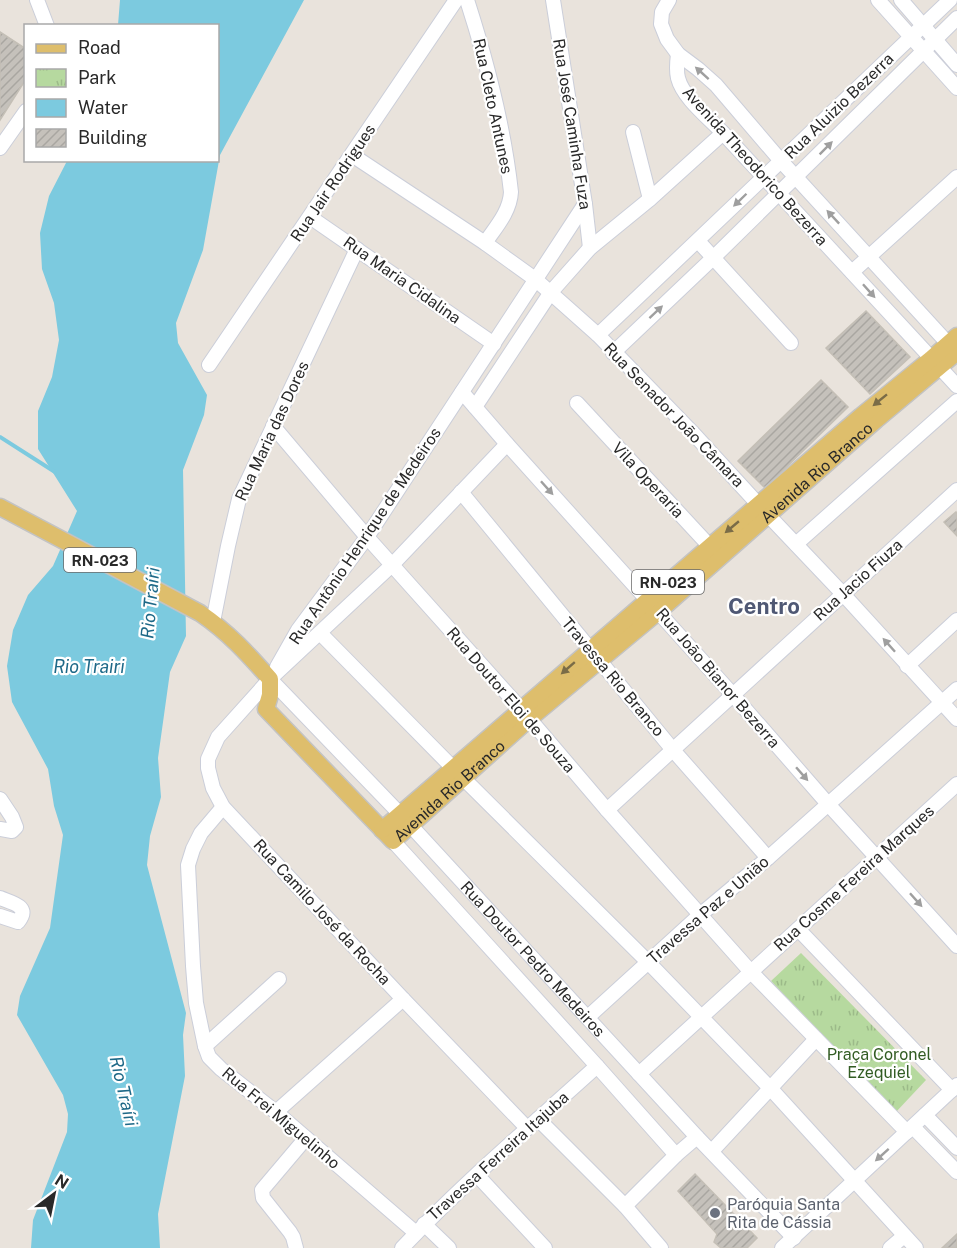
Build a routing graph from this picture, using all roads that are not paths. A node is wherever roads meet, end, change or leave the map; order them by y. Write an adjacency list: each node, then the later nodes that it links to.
1 (37, 0): 10 (street)
2 (456, 0): 22 (street, Rua Jair Rodrigues)
3 (467, 0): 32 (street, Rua Cleto Antunes)
4 (553, 0): 29 (street, Rua José Caminha Fuza)
5 (669, 0): 15 (street)
6 (879, 0): 12 (street)
7 (901, 0): 11 (street)
8 (950, 0): 11 (street, Rua Aluizio Bezerra)
9 (957, 18): 13 (street, Rua Aluizio Bezerra)
10 (46, 24)
11 (923, 26): 12 (street, Rua Aluizio Bezerra); 13 (street)
12 (911, 37): 14 (street); 23 (street, Rua Aluizio Bezerra)
13 (935, 40): 14 (street, Rua Aluizio Bezerra); 16 (street)
14 (924, 51): 17 (street); 25 (street, Rua Aluizio Bezerra, one-way to 14)
15 (678, 54): 20 (street, Avenida Theodorico Bezerra); 23 (street, Avenida Theodorico Bezerra, one-way to 15)
16 (957, 64)
17 (957, 88)
18 (24, 114): 21 (street)
19 (633, 132): 28 (street)
20 (723, 133): 24 (street, Avenida Theodorico Bezerra); 28 (street)
21 (0, 148)
22 (352, 155): 30 (street, Rua Jair Rodrigues); 32 (street, Rua Senador João Câmara)
23 (782, 161): 24 (street, Rua Aluizio Bezerra); 25 (street, Avenida Theodorico Bezerra)
24 (764, 177): 27 (street, Avenida Theodorico Bezerra); 31 (street, Rua Aluizio Bezerra, one-way to 31)
25 (796, 177): 27 (street, Rua Aluizio Bezerra); 35 (street, Avenida Theodorico Bezerra, one-way to 25)
26 (957, 177): 35 (street)
27 (779, 194): 36 (street, Rua Aluizio Bezerra); 37 (street, Avenida Theodorico Bezerra)
28 (650, 199): 33 (street)
29 (585, 204): 33 (street, Rua José Caminha Fuza); 38 (street, Rua Antônio Henrique de Medeiros)
30 (310, 217): 34 (street, Rua Maria Cidalina); 46 (street, Rua Jair Rodrigues)
31 (698, 241): 36 (street); 40 (street, Rua Aluizio Bezerra)
32 (485, 243): 38 (street, Rua Senador João Câmara)
33 (591, 248): 39 (street)
34 (357, 249): 42 (street, Rua Maria Cidalina); 52 (street, Rua Maria das Dores)
35 (869, 255): 37 (street); 43 (street, Avenida Theodorico Bezerra)
36 (714, 258): 41 (street); 44 (street, Rua Aluizio Bezerra, one-way to 36)
37 (852, 272): 45 (street, Avenida Theodorico Bezerra, one-way to 45)
38 (535, 279): 39 (street, Rua Senador João Câmara); 42 (street, Rua Antônio Henrique de Medeiros)
39 (551, 292): 40 (street, Rua Senador João Câmara); 51 (street)
40 (598, 335): 44 (street, Rua Senador João Câmara)
41 (791, 343)
42 (494, 344): 48 (street, Rua Antônio Henrique de Medeiros)
43 (955, 347): 45 (main road, Avenida Rio Branco / RN-023)
44 (613, 353): 57 (street, Rua Senador João Câmara)
45 (936, 363): 47 (street, Avenida Theodorico Bezerra); 57 (main road, Avenida Rio Branco / RN-023)
46 (210, 365)
47 (957, 386)
48 (462, 392): 51 (street, Rua João Bianor Bezerra); 58 (street, Rua Antônio Henrique de Medeiros)
49 (957, 401): 59 (street)
50 (577, 403): 60 (street, Vila Operaria)
51 (475, 407): 53 (street, Rua João Bianor Bezerra)
52 (273, 426): 58 (street, Rua Doutor Eloi de Souza); 64 (street, Rua Maria das Dores)
53 (507, 444): 55 (street, Rua Antônio Henrique de Medeiros); 63 (street, Rua João Bianor Bezerra, one-way to 63)
54 (957, 490): 62 (street, Rua Jacio Fiuza)
55 (461, 492): 61 (street, Rua Antônio Henrique de Medeiros); 67 (street, Travessa Rio Branco)
56 (0, 507): 64 (main road, RN-023)
57 (763, 509): 59 (street, Rua Senador João Câmara); 60 (main road, Avenida Rio Branco / RN-023)
58 (367, 537): 61 (street, Rua Doutor Eloi de Souza); 69 (street, Rua Antônio Henrique de Medeiros)
59 (796, 544): 62 (street, Rua Senador João Câmara)
60 (714, 552): 63 (main road, Avenida Rio Branco / RN-023)
61 (392, 565): 66 (street, Rua Antônio Henrique de Medeiros); 73 (street, Rua Doutor Eloi de Souza)
62 (843, 594): 68 (street, Rua Senador João Câmara, one-way to 62); 71 (street, Rua Jacio Fiuza)
63 (654, 605): 67 (main road, Avenida Rio Branco / RN-023); 71 (street, Rua João Bianor Bezerra)
64 (206, 618): 69 (main road, Rua Doutor Pedro Medeiros / RN-023)
65 (957, 620): 68 (street)
66 (320, 633): 69 (street, Rua Antônio Henrique de Medeiros); 76 (street)
67 (595, 655): 73 (main road, Avenida Rio Branco / RN-023); 75 (street, Travessa Rio Branco)
68 (907, 666): 72 (street, Rua Senador João Câmara)
69 (270, 680): 80 (street, Rua Camilo José da Rocha); 82 (street, Rua Doutor Pedro Medeiros); 84 (main road, Rua Doutor Pedro Medeiros)
70 (957, 688): 72 (street, Travessa Paz e União)
71 (733, 694): 75 (street, Rua Jacio Fiuza); 79 (street, Rua João Bianor Bezerra, one-way to 79)
72 (942, 703): 74 (street, Rua Senador João Câmara); 79 (street, Travessa Paz e União)
73 (525, 714): 76 (main road, Avenida Rio Branco / RN-023); 81 (street, Rua Doutor Eloi de Souza)
74 (957, 720)
75 (673, 750): 81 (street, Rua Jacio Fiuza); 86 (street, Travessa Rio Branco)
76 (458, 773): 82 (main road, Avenida Rio Branco / RN-023); 92 (street)
77 (957, 784): 85 (street, Rua Cosme Fereira Marques)
78 (0, 799): 83 (street)
79 (828, 804): 85 (street, Rua João Bianor Bezerra); 86 (street, Travessa Paz e União)
80 (223, 807): 95 (street, Rua Camilo José da Rocha); 99 (street, Rua Frei Miguelinho)
81 (607, 810): 88 (street, Rua Doutor Eloi de Souza)
82 (406, 820): 84 (main road, Avenida Rio Branco / RN-023); 96 (street, Rua Doutor Pedro Medeiros)
83 (1, 829)
84 (387, 836): 100 (street, Rua Doutor Pedro Medeiros)
85 (877, 857): 90 (street, Rua Cosme Fereira Marques); 91 (street, Rua João Bianor Bezerra, one-way to 91)
86 (768, 858): 88 (street, Travessa Paz e União)
87 (0, 898): 89 (street)
88 (700, 915): 92 (street, Travessa Paz e União); 93 (street, Rua Doutor Eloi de Souza)
89 (0, 916)
90 (798, 929): 93 (street, Rua Cosme Fereira Marques); 102 (street)
91 (957, 946)
92 (648, 962): 96 (street, Travessa Paz e União); 97 (street)
93 (750, 972): 97 (street, Rua Cosme Fereira Marques); 98 (street, Rua Doutor Eloi de Souza)
94 (279, 979): 99 (street)
95 (403, 999): 104 (street); 107 (street, Rua Camilo José da Rocha)
96 (588, 1017): 101 (street, Rua Doutor Pedro Medeiros)
97 (701, 1017): 101 (street, Rua Cosme Fereira Marques); 103 (street)
98 (816, 1039): 103 (street); 108 (street, Rua Doutor Eloi de Souza)
99 (205, 1046): 104 (street, Rua Frei Miguelinho)
100 (597, 1066): 106 (street, Travessa Ferreira Itajuba); 113 (street, Rua Doutor Pedro Medeiros)
101 (639, 1074): 109 (street, Rua Doutor Pedro Medeiros)
102 (954, 1087): 105 (street)
103 (771, 1089): 112 (street); 116 (street)
104 (276, 1112): 110 (street, Rua Frei Miguelinho)
105 (926, 1115): 108 (street); 111 (street)
106 (538, 1119): 107 (street, Travessa Ferreira Itajuba); 117 (street)
107 (527, 1128): 115 (street, Travessa Ferreira Itajuba)
108 (910, 1130): 114 (street, Rua Doutor Eloi de Souza); 116 (street, one-way to 116)
109 (698, 1137): 112 (street, Rua Doutor Pedro Medeiros); 113 (street)
110 (306, 1138): 118 (street, Rua Frei Miguelinho); 121 (street)
111 (957, 1148)
112 (712, 1151): 120 (street, Rua Doutor Pedro Medeiros)
113 (676, 1155): 117 (street)
114 (957, 1172)
115 (477, 1175): 118 (street, Travessa Ferreira Itajuba); 124 (street)
116 (855, 1179): 119 (street); 120 (street)
117 (625, 1206): 125 (street)
118 (420, 1228): 122 (street, Travessa Ferreira Itajuba); 123 (street, Rua Frei Miguelinho)
119 (904, 1236): 127 (street); 128 (street)
120 (794, 1238): 126 (street)
121 (296, 1248)
122 (402, 1248)
123 (448, 1248)
124 (544, 1248)
125 (661, 1248)
126 (783, 1248)
127 (890, 1248)
128 (916, 1248)

